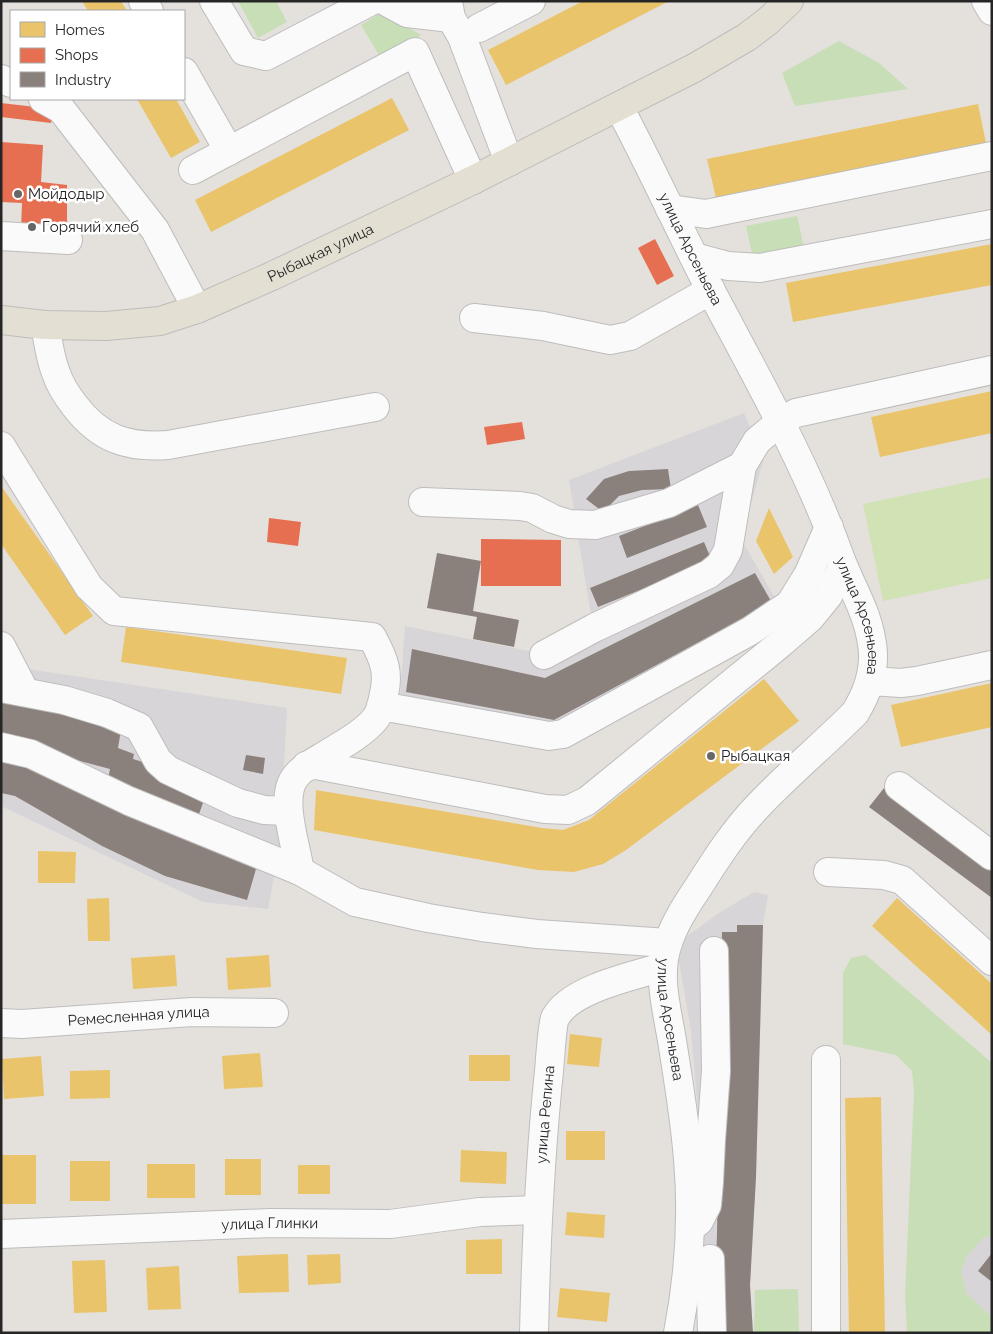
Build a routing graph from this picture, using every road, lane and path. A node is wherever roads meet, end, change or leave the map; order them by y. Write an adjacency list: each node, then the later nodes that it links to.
1 (214, 1): 2 (street)
2 (371, 1)
3 (385, 1): 7 (street)
4 (531, 1): 9 (street)
5 (789, 1): 12 (main road)
6 (986, 1): 8 (street)
7 (449, 10): 15 (street)
8 (992, 11)
9 (479, 28)
10 (185, 74): 13 (street)
11 (45, 100): 24 (street)
12 (619, 107): 15 (main road, Рыбацкая улица); 18 (street, улица Арсеньева)
13 (229, 151): 16 (street); 17 (street)
14 (992, 156): 18 (street)
15 (509, 162): 17 (main road, Рыбацкая улица)
16 (193, 170)
17 (473, 180): 24 (main road, Рыбацкая улица)
18 (670, 209): 22 (street, улица Арсеньева)
19 (992, 224): 22 (street)
20 (1, 236): 21 (street)
21 (68, 240)
22 (694, 258): 23 (street, улица Арсеньева)
23 (711, 290): 25 (street); 30 (street, улица Арсеньева)
24 (197, 309): 27 (main road, Рыбацкая улица)
25 (474, 318)
26 (1, 320): 27 (main road, Рыбацкая улица)
27 (44, 325): 29 (street)
28 (992, 370): 30 (street)
29 (375, 407)
30 (781, 421): 32 (street); 34 (street, улица Арсеньева)
31 (1, 446): 41 (street)
32 (742, 466): 33 (street); 37 (street)
33 (423, 502)
34 (830, 527): 35 (street, улица Арсеньева); 41 (street)
35 (844, 566): 39 (street, улица Арсеньева); 43 (street)
36 (1, 646): 40 (street)
37 (544, 655)
38 (992, 665): 39 (street)
39 (870, 681): 52 (street, улица Арсеньева)
40 (13, 690): 45 (street)
41 (381, 706): 43 (street)
42 (1, 747): 49 (street)
43 (306, 766): 45 (street)
44 (899, 786): 47 (street)
45 (288, 811): 49 (street)
46 (992, 828): 47 (street)
47 (964, 836): 48 (street)
48 (992, 856)
49 (300, 871): 52 (street)
50 (828, 872): 53 (street)
51 (714, 951): 58 (street)
52 (665, 955): 57 (street, улица Репина); 58 (street, улица Арсеньева)
53 (992, 960)
54 (274, 1012): 55 (street, Ремесленная улица)
55 (1, 1023)
56 (826, 1060): 64 (street)
57 (538, 1210): 59 (street, улица Глинки); 61 (street, улица Репина)
58 (690, 1227): 62 (street, улица Арсеньева)
59 (1, 1234)
60 (710, 1259): 63 (street)
61 (534, 1333)
62 (678, 1333)
63 (712, 1333)
64 (826, 1333)

